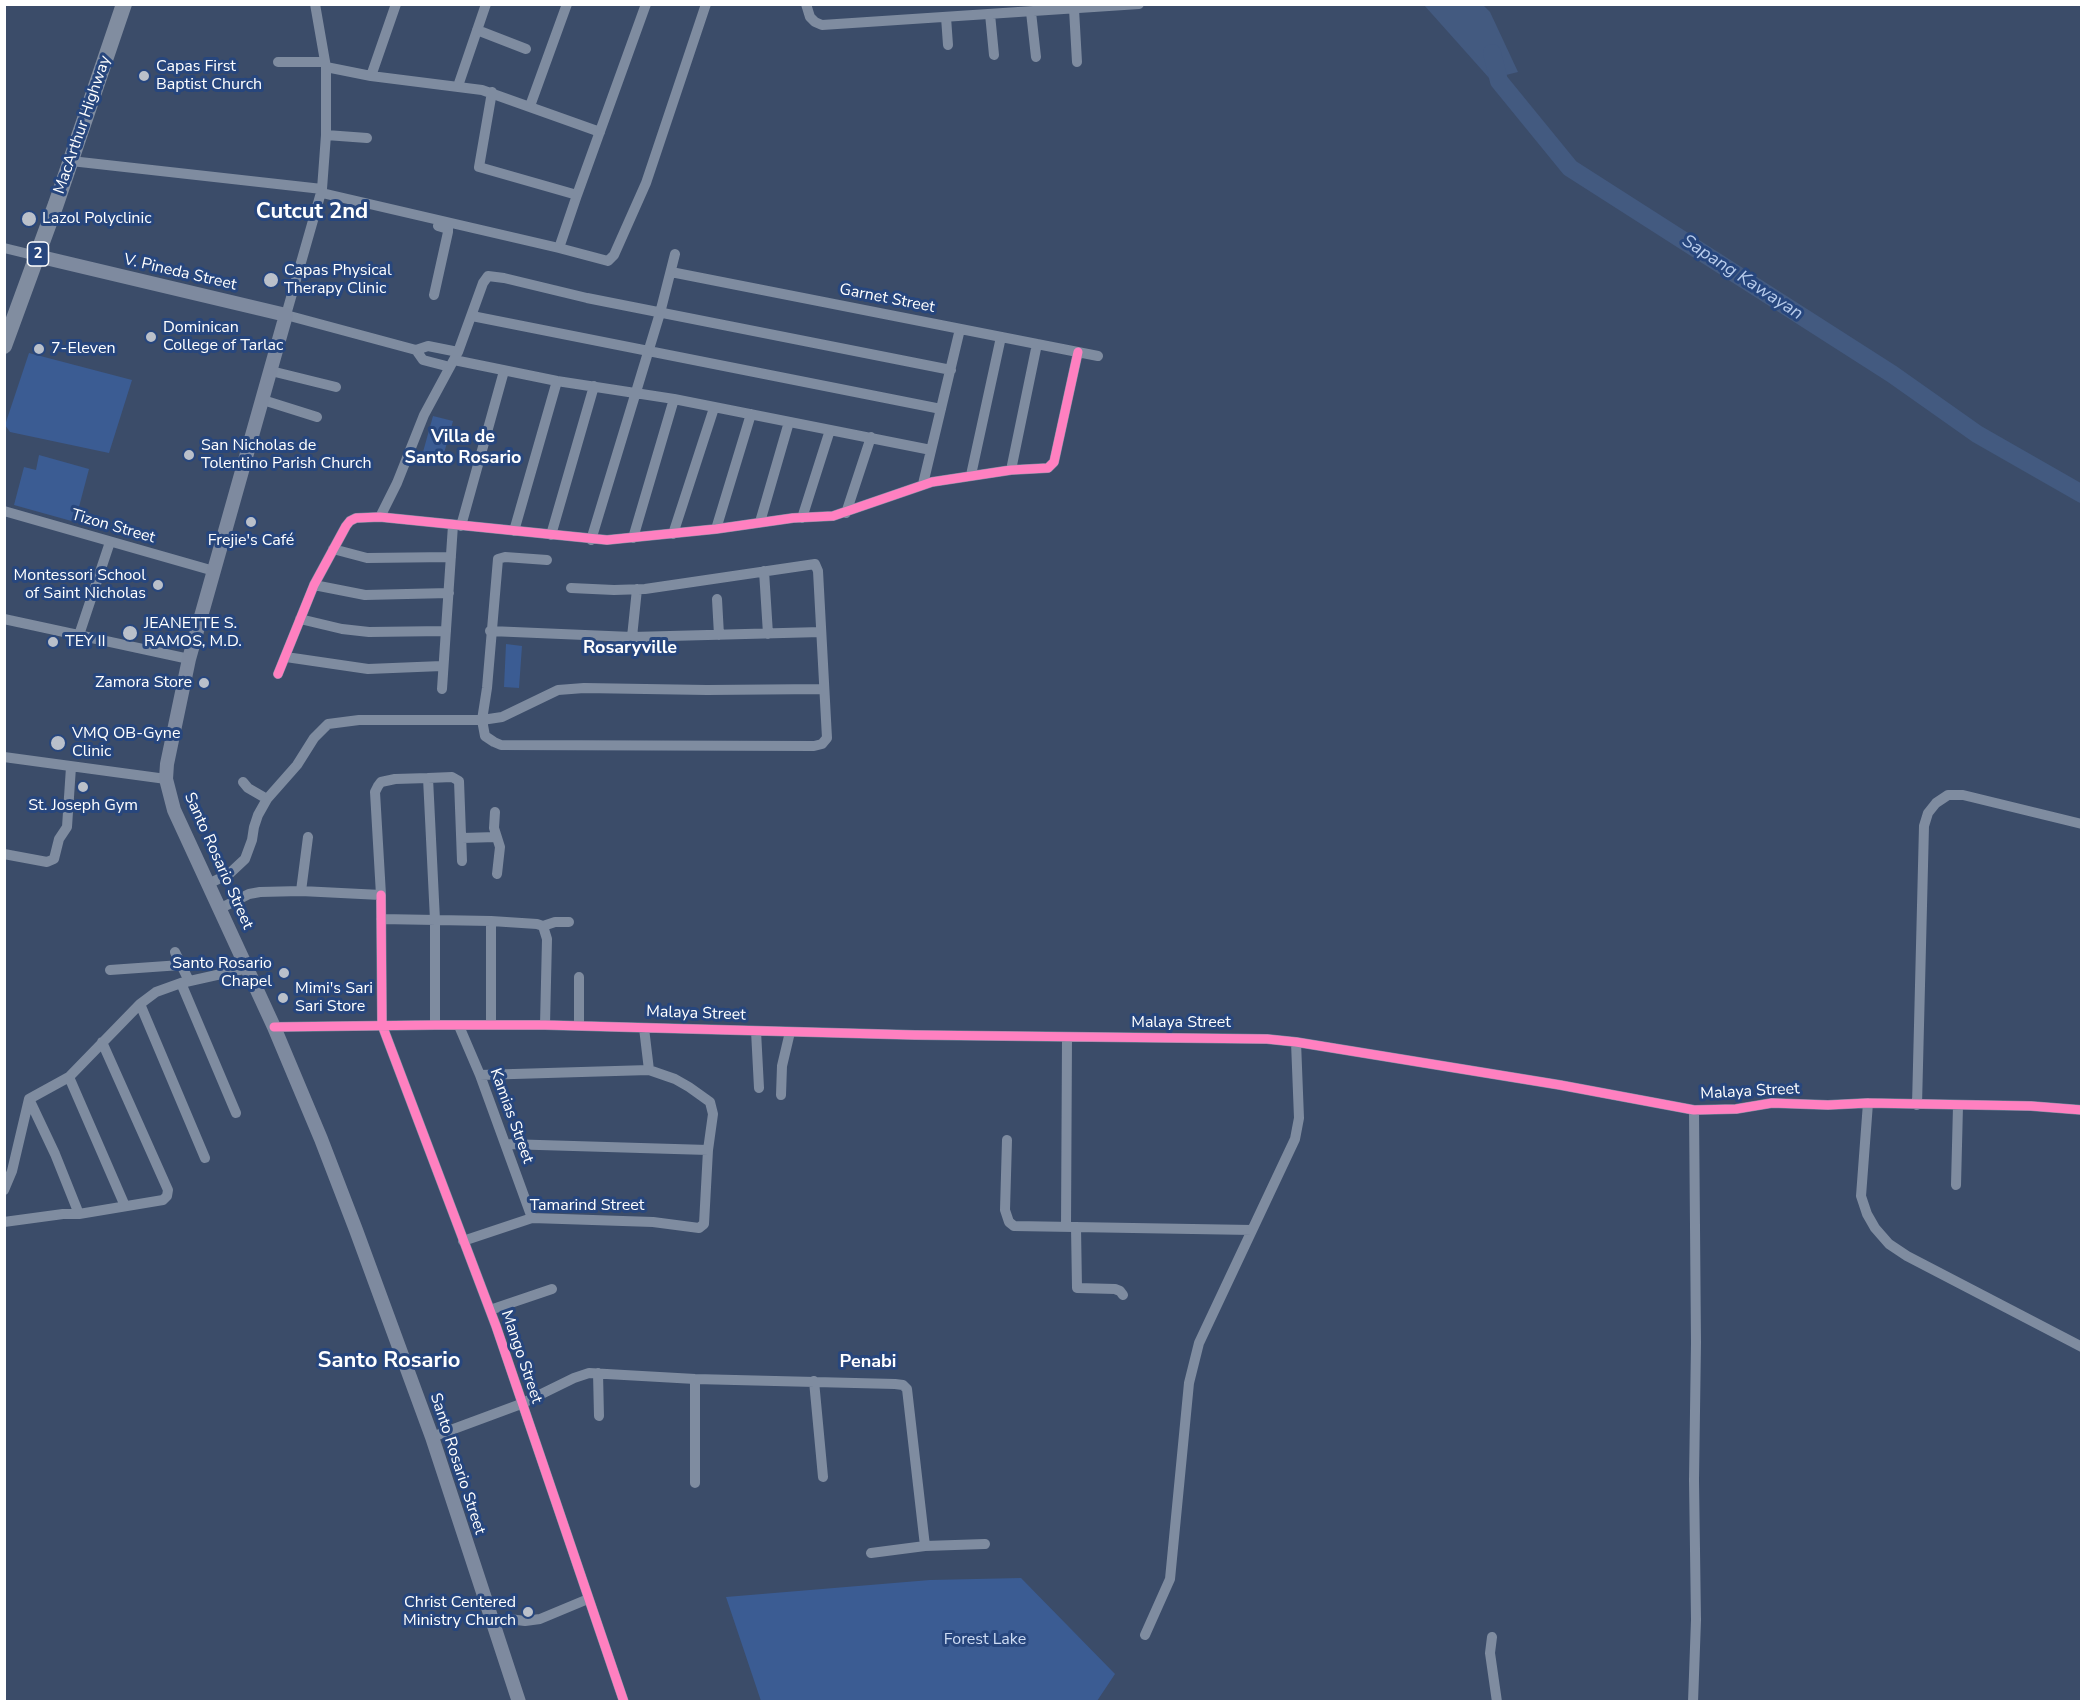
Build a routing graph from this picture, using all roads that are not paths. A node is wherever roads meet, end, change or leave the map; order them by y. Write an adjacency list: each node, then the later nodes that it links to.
1 (124, 4): 29 (highway, MacArthur Highway / 2)
2 (315, 4): 21 (street, Santo Rosario Street)
3 (396, 4): 22 (street)
4 (486, 4): 14 (street)
5 (567, 4): 25 (street)
6 (646, 4): 26 (street)
7 (706, 4): 34 (street)
8 (806, 4): 13 (street)
9 (1139, 4): 10 (street)
10 (1074, 9): 11 (street); 20 (street)
11 (1031, 12): 12 (street); 18 (street)
12 (990, 14): 13 (street); 17 (street)
13 (946, 17): 15 (street)
14 (477, 30): 16 (street); 23 (street)
15 (948, 45)
16 (526, 49)
17 (994, 55)
18 (1036, 57)
19 (278, 62): 21 (street)
20 (1077, 62)
21 (326, 64): 22 (street); 27 (street, Santo Rosario Street)
22 (370, 76): 23 (street)
23 (458, 86): 24 (street)
24 (492, 92): 25 (street); 31 (street)
25 (530, 106): 26 (street)
26 (600, 132): 31 (street)
27 (326, 135): 28 (street); 30 (street, Santo Rosario Street)
28 (367, 138)
29 (71, 161): 30 (street); 36 (highway, MacArthur Highway / 2)
30 (322, 191): 32 (street); 40 (street, Santo Rosario Street)
31 (577, 195): 34 (street)
32 (431, 219): 34 (street); 38 (street)
33 (4, 248): 36 (street, V. Pineda Street)
34 (559, 248)
35 (675, 254): 37 (street)
36 (37, 256): 40 (main road, V. Pineda Street); 45 (highway, MacArthur Highway / 2)
37 (670, 272): 39 (street); 42 (street, Garnet Street)
38 (434, 295)
39 (660, 313): 41 (street); 47 (street); 51 (street)
40 (286, 315): 46 (street, V. Pineda Street); 52 (main road, Santo Rosario Street)
41 (472, 316): 47 (street); 50 (street)
42 (960, 329): 43 (street, Garnet Street); 51 (street)
43 (1001, 336): 44 (street, Garnet Street); 69 (street)
44 (1037, 344): 48 (street, Garnet Street); 68 (street)
45 (4, 346)
46 (416, 350): 50 (street, V. Pineda Street); 50 (street, V. Pineda Street)
47 (648, 350): 57 (street); 61 (street)
48 (1078, 352): 49 (street, Garnet Street); 68 (street)
49 (1098, 356)
50 (454, 360): 53 (street); 73 (street)
51 (951, 370): 61 (street)
52 (271, 371): 56 (street); 59 (main road, Santo Rosario Street)
53 (504, 371): 54 (street); 76 (street)
54 (557, 381): 55 (street); 78 (street)
55 (594, 386): 57 (street); 80 (street)
56 (336, 387)
57 (635, 393): 58 (street); 82 (street)
58 (674, 399): 60 (street); 81 (street)
59 (263, 400): 63 (street); 87 (main road, Santo Rosario Street)
60 (714, 408): 62 (street); 79 (street)
61 (941, 408): 67 (street)
62 (751, 414): 64 (street); 77 (street)
63 (317, 417)
64 (789, 422): 65 (street); 75 (street)
65 (830, 430): 66 (street); 74 (street)
66 (871, 437): 67 (street); 72 (street)
67 (931, 450): 70 (street)
68 (1011, 470): 69 (street)
69 (971, 475): 70 (street)
70 (923, 484): 72 (street)
71 (4, 511): 83 (street, Tizon Street)
72 (846, 513): 74 (street)
73 (380, 517): 76 (street); 84 (street)
74 (802, 518): 75 (street)
75 (760, 522): 77 (street)
76 (457, 525): 78 (street); 85 (street)
77 (716, 529): 79 (street)
78 (514, 531): 80 (street)
79 (673, 534): 81 (street)
80 (551, 535): 82 (street)
81 (633, 538): 82 (street)
82 (591, 540)
83 (110, 542): 87 (street, Tizon Street); 100 (street)
84 (333, 549): 85 (street); 89 (street)
85 (451, 557): 92 (street)
86 (547, 560): 97 (street)
87 (214, 571): 104 (main road, Santo Rosario Street)
88 (764, 571): 91 (street); 98 (street); 99 (street)
89 (314, 585): 92 (street); 95 (street)
90 (570, 588): 91 (street)
91 (637, 589): 102 (street)
92 (449, 593): 96 (street)
93 (717, 599): 101 (street)
94 (4, 619): 100 (street)
95 (300, 619): 96 (street); 103 (street)
96 (446, 631): 105 (street)
97 (490, 632): 102 (street); 109 (street)
98 (821, 632): 99 (street); 108 (street)
99 (768, 634): 101 (street)
100 (79, 635): 104 (street)
101 (719, 635): 102 (street)
102 (632, 637)
103 (286, 657): 105 (street); 106 (street)
104 (189, 659): 113 (main road, Santo Rosario Street)
105 (442, 666): 107 (street)
106 (278, 674)
107 (442, 689)
108 (824, 689): 109 (street); 109 (street)
109 (482, 720): 115 (street)
110 (4, 757): 111 (street)
111 (71, 767): 113 (street); 121 (street)
112 (428, 778): 120 (street); 126 (street); 129 (street)
113 (166, 779): 124 (main road, Santo Rosario Street)
114 (243, 782): 115 (street)
115 (267, 799): 124 (street)
116 (495, 812): 119 (street)
117 (2082, 824): 160 (street)
118 (308, 837): 125 (street)
119 (496, 837): 120 (street); 123 (street)
120 (462, 838): 122 (street)
121 (4, 854)
122 (462, 861)
123 (497, 874)
124 (210, 883): 127 (main road, Santo Rosario Street)
125 (300, 891): 126 (street); 127 (street)
126 (381, 895): 128 (street)
127 (221, 908): 135 (main road, Santo Rosario Street)
128 (381, 919): 129 (street); 141 (street)
129 (435, 920): 130 (street); 140 (street)
130 (491, 921): 132 (street); 142 (street)
131 (569, 922): 132 (street)
132 (543, 926): 143 (street)
133 (175, 952): 134 (street)
134 (181, 965): 136 (street); 138 (street)
135 (248, 968): 138 (street); 146 (main road, Santo Rosario Street)
136 (110, 970)
137 (579, 977): 145 (street)
138 (185, 982): 139 (street); 164 (street)
139 (140, 1004): 151 (street); 168 (street)
140 (435, 1024): 141 (street, Malaya Street); 144 (street, Malaya Street)
141 (382, 1025): 146 (street, Malaya Street); 177 (street, Mango Street)
142 (491, 1025): 143 (street, Malaya Street); 144 (street, Malaya Street)
143 (545, 1025): 145 (street, Malaya Street)
144 (459, 1026): 154 (street, Kamias Street)
145 (579, 1026): 147 (street, Malaya Street)
146 (274, 1027): 187 (main road, Santo Rosario Street)
147 (644, 1028): 148 (street, Malaya Street); 153 (street)
148 (756, 1031): 149 (street, Malaya Street); 156 (street)
149 (790, 1032): 150 (street, Malaya Street); 157 (street)
150 (1067, 1038): 152 (street, Malaya Street); 175 (street)
151 (102, 1042): 155 (street); 171 (street)
152 (1296, 1042): 162 (street, Malaya Street); 176 (street)
153 (649, 1070): 154 (street); 167 (street)
154 (480, 1075): 166 (street, Kamias Street)
155 (69, 1077): 158 (street); 171 (street)
156 (759, 1088)
157 (781, 1095)
158 (29, 1099): 170 (street); 172 (street)
159 (1868, 1103): 160 (street, Malaya Street); 162 (street, Malaya Street); 181 (street)
160 (1917, 1105): 161 (street, Malaya Street)
161 (1958, 1106): 163 (street, Malaya Street); 169 (street)
162 (1694, 1110): 200 (street)
163 (2082, 1110)
164 (236, 1113)
165 (1007, 1140): 175 (street)
166 (506, 1144): 167 (street); 173 (street, Kamias Street)
167 (708, 1149): 173 (street, Tamarind Street)
168 (205, 1158)
169 (1956, 1185)
170 (4, 1190)
171 (125, 1206): 172 (street)
172 (79, 1214): 174 (street)
173 (532, 1218): 177 (street, Tamarind Street)
174 (4, 1222)
175 (1071, 1227): 176 (street); 179 (street)
176 (1252, 1230): 195 (street)
177 (463, 1241): 180 (street, Mango Street)
178 (552, 1289): 180 (street)
179 (1123, 1295)
180 (490, 1310): 185 (street, Mango Street)
181 (2082, 1347)
182 (598, 1373): 183 (street); 185 (street); 186 (street)
183 (695, 1379): 184 (street); 189 (street)
184 (814, 1381): 188 (street); 191 (street)
185 (521, 1404): 187 (street); 193 (street, Mango Street)
186 (599, 1416)
187 (432, 1437): 194 (main road, Santo Rosario Street)
188 (823, 1477)
189 (695, 1483)
190 (985, 1544): 191 (street)
191 (926, 1546): 192 (street)
192 (871, 1553)
193 (588, 1599): 194 (street); 198 (street, Mango Street)
194 (493, 1625): 197 (main road, Santo Rosario Street)
195 (1145, 1635)
196 (1492, 1637): 199 (street)
197 (519, 1701)
198 (624, 1701)
199 (1497, 1701)
200 (1693, 1701)

